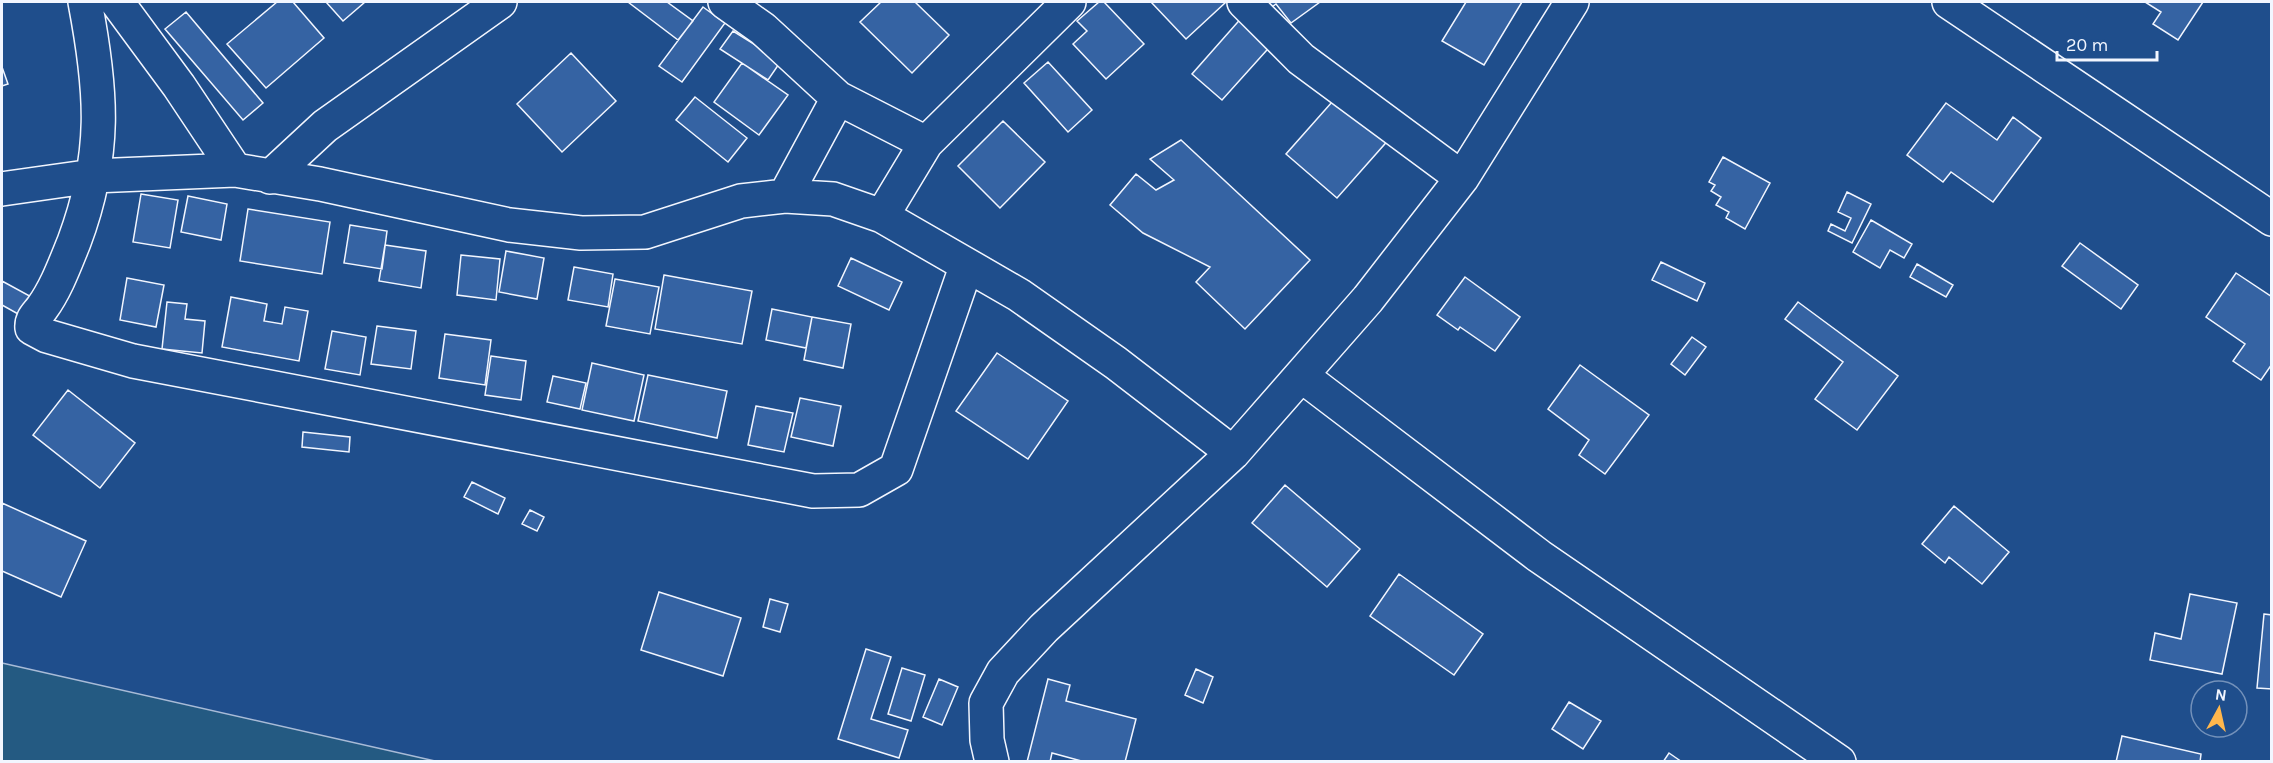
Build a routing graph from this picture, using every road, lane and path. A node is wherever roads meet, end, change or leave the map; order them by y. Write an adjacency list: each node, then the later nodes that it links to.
1 (85, 2): 12 (street)
2 (117, 2): 11 (street)
3 (500, 2): 13 (street)
4 (725, 2): 9 (street)
5 (1069, 2): 10 (street)
6 (1244, 2): 14 (street)
7 (1572, 2): 14 (street)
8 (1948, 2): 18 (street)
9 (838, 98): 10 (street); 16 (street)
10 (926, 143): 17 (street)
11 (235, 170): 12 (street); 13 (street)
12 (93, 176): 15 (street); 19 (street)
13 (270, 177): 16 (street)
14 (1462, 178): 20 (street)
15 (2, 189)
16 (784, 196): 17 (street)
17 (882, 216): 19 (street)
18 (2271, 219)
19 (966, 267): 21 (street)
20 (1302, 376): 21 (street); 23 (street)
21 (1233, 453): 22 (street)
22 (992, 762)
23 (1839, 762)

